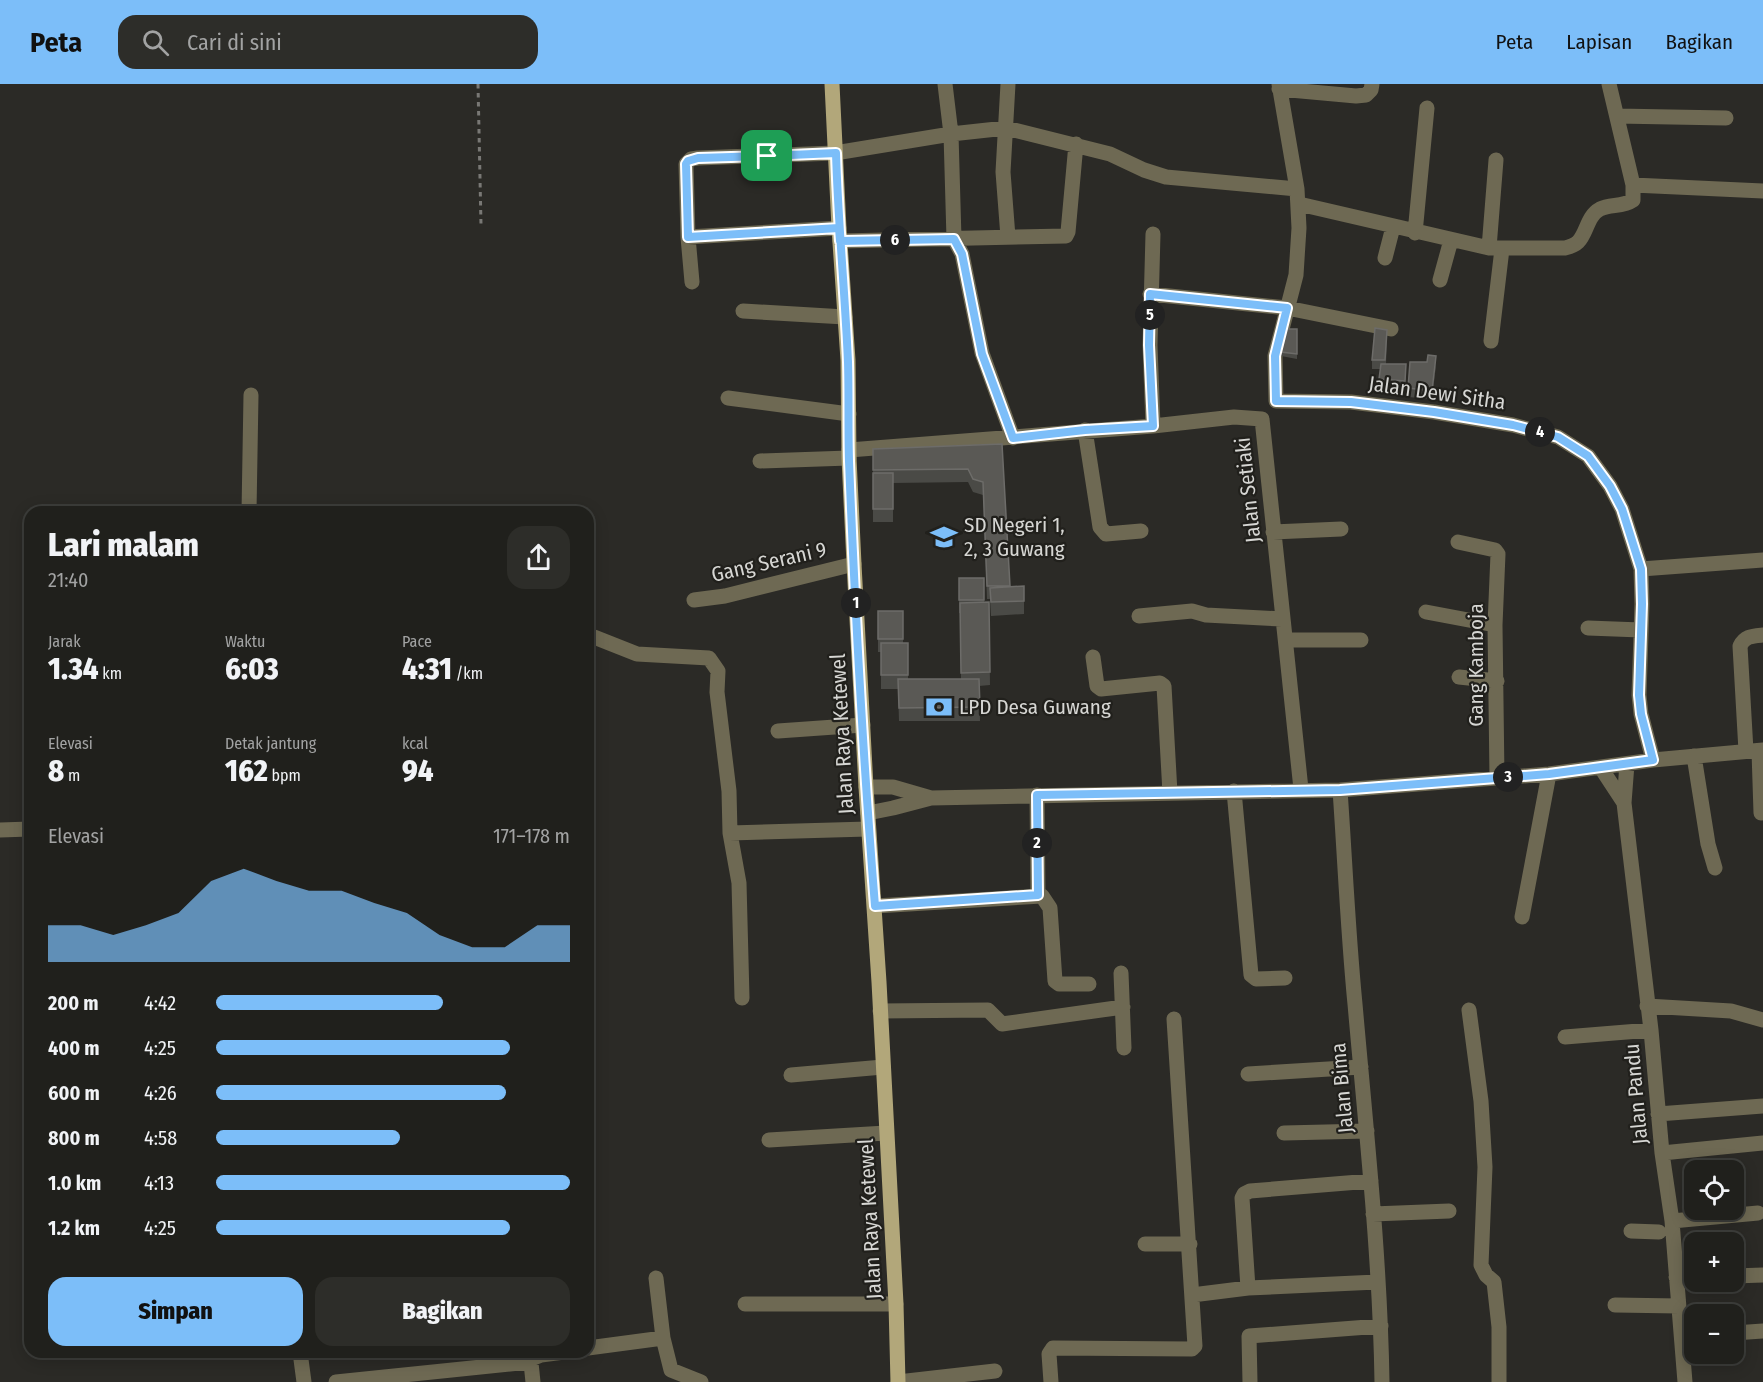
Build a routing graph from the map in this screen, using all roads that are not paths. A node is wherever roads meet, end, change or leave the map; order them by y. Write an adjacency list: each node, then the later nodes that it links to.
1 (832, 84): 13 (main road, Jalan Raya Ketewel)
2 (945, 84): 11 (street)
3 (1008, 84): 10 (street)
4 (1372, 84): 6 (street)
5 (1609, 84): 8 (street)
6 (1279, 86): 17 (street)
7 (1427, 108): 19 (street)
8 (1617, 116): 9 (street); 15 (street)
9 (1726, 118)
10 (1006, 128): 11 (street); 12 (street); 23 (street)
11 (951, 134): 13 (street); 24 (street)
12 (1076, 144): 17 (street); 23 (street)
13 (836, 153): 21 (main road, Jalan Raya Ketewel); 22 (street)
14 (1496, 160): 26 (street)
15 (1633, 185): 16 (street); 26 (street)
16 (1763, 191)
17 (1298, 197): 18 (street); 31 (street)
18 (1393, 227): 19 (street); 27 (street)
19 (1415, 232): 25 (street)
20 (1153, 234): 30 (street)
21 (839, 235): 22 (street); 24 (street); 33 (main road, Jalan Raya Ketewel)
22 (688, 237): 29 (street)
23 (1008, 237): 24 (street)
24 (954, 239): 43 (street)
25 (1451, 240): 26 (street); 28 (street)
26 (1495, 249): 35 (street)
27 (1385, 258)
28 (1440, 280)
29 (692, 282)
30 (1150, 294): 31 (street); 41 (street)
31 (1287, 308): 34 (street); 38 (street)
32 (743, 311): 33 (street)
33 (845, 317): 39 (main road, Jalan Raya Ketewel)
34 (1391, 329)
35 (1491, 340)
36 (251, 395): 46 (street)
37 (728, 398): 39 (street)
38 (1276, 401): 40 (street); 53 (street, Jalan Dewi Sitha)
39 (849, 414): 44 (main road, Jalan Raya Ketewel)
40 (1262, 419): 41 (street, Jalan Setiaki); 49 (street, Jalan Setiaki)
41 (1153, 426): 42 (street, Jalan Setiaki)
42 (1085, 430): 43 (street, Jalan Setiaki); 48 (street)
43 (1013, 438): 44 (street, Jalan Setiaki)
44 (849, 454): 45 (street, Jalan Setiaki); 52 (main road, Jalan Raya Ketewel)
45 (760, 461)
46 (249, 506)
47 (1341, 529): 49 (street)
48 (1141, 531)
49 (1273, 532): 57 (street, Jalan Setiaki)
50 (1458, 542): 58 (street, Gang Kamboja)
51 (1763, 560): 53 (street)
52 (854, 564): 54 (street, Gang Serani 9); 68 (main road, Jalan Raya Ketewel)
53 (1641, 569): 60 (street, Jalan Dewi Sitha)
54 (694, 600)
55 (1426, 612): 58 (street)
56 (1139, 616): 57 (street)
57 (1282, 619): 63 (street, Jalan Setiaki)
58 (1495, 625): 67 (street, Gang Kamboja)
59 (1588, 628): 60 (street)
60 (1641, 630): 72 (street, Jalan Dewi Sitha)
61 (1763, 635): 70 (street)
62 (594, 638): 90 (street)
63 (1286, 640): 64 (street); 78 (street, Jalan Setiaki)
64 (1361, 640)
65 (1093, 657): 81 (street)
66 (1459, 677): 67 (street)
67 (1497, 681): 76 (street, Gang Kamboja)
68 (863, 725): 69 (street); 77 (main road, Jalan Raya Ketewel)
69 (778, 731)
70 (1756, 751): 71 (street); 86 (street)
71 (1694, 756): 72 (street); 91 (street)
72 (1653, 760): 73 (street)
73 (1627, 764): 74 (street); 84 (street, Jalan Pandu)
74 (1600, 768): 75 (street); 84 (street, Jalan Pandu)
75 (1549, 774): 76 (street); 94 (street)
76 (1497, 778): 79 (street)
77 (866, 788): 83 (street); 85 (main road, Jalan Raya Ketewel)
78 (1301, 789): 79 (street); 80 (street)
79 (1340, 790): 109 (street, Jalan Bima)
80 (1234, 791): 81 (street); 96 (street)
81 (1170, 793): 82 (street)
82 (1037, 795): 83 (street); 92 (street)
83 (931, 798): 85 (street)
84 (1624, 803): 99 (street, Jalan Pandu)
85 (868, 813): 88 (main road, Jalan Raya Ketewel)
86 (1761, 813)
87 (24, 829): 89 (street)
88 (868, 829): 90 (street); 93 (main road, Jalan Raya Ketewel)
89 (0, 830)
90 (730, 833): 98 (street)
91 (1715, 868)
92 (1038, 895): 93 (street); 97 (street)
93 (875, 906): 102 (main road, Jalan Raya Ketewel)
94 (1522, 917)
95 (1122, 973): 100 (street)
96 (1284, 978)
97 (1089, 984)
98 (742, 998)
99 (1647, 1006): 104 (street); 105 (street, Jalan Pandu)
100 (1123, 1007): 102 (street); 107 (street)
101 (1469, 1010): 162 (street)
102 (880, 1011): 108 (main road, Jalan Raya Ketewel)
103 (1174, 1018): 128 (street)
104 (1763, 1020)
105 (1651, 1030): 106 (street); 113 (street, Jalan Pandu)
106 (1565, 1037)
107 (1124, 1048)
108 (883, 1067): 111 (street); 115 (main road, Jalan Raya Ketewel)
109 (1361, 1067): 110 (street); 114 (street, Jalan Bima)
110 (1248, 1074)
111 (791, 1075)
112 (1763, 1106): 113 (street)
113 (1658, 1114): 119 (street, Jalan Pandu)
114 (1367, 1131): 116 (street); 120 (street, Jalan Bima)
115 (886, 1133): 117 (street); 138 (main road, Jalan Raya Ketewel)
116 (1284, 1133)
117 (769, 1140)
118 (1763, 1143): 119 (street)
119 (1662, 1153): 124 (street, Jalan Pandu)
120 (1371, 1181): 123 (street, Jalan Bima); 135 (street)
121 (1449, 1211): 123 (street)
122 (1758, 1213): 124 (street)
123 (1373, 1214): 134 (street, Jalan Bima)
124 (1672, 1221): 131 (street, Jalan Pandu)
125 (1631, 1232): 126 (street)
126 (1659, 1232)
127 (1145, 1244): 128 (street)
128 (1190, 1244): 136 (street)
129 (1763, 1275): 130 (street)
130 (1744, 1276)
131 (1676, 1277): 132 (street); 140 (street, Jalan Pandu)
132 (1684, 1277)
133 (656, 1278): 145 (street)
134 (1377, 1282): 135 (street); 142 (street, Jalan Bima)
135 (1248, 1287): 136 (street)
136 (1192, 1295): 159 (street)
137 (745, 1304): 138 (street)
138 (896, 1304): 158 (main road, Jalan Raya Ketewel)
139 (1616, 1305): 140 (street)
140 (1679, 1306): 141 (street, Jalan Pandu)
141 (1684, 1323)
142 (1381, 1326): 160 (street); 161 (street, Jalan Bima)
143 (1763, 1331): 144 (street)
144 (1744, 1332)
145 (663, 1338): 146 (street); 157 (street)
146 (594, 1347)
147 (301, 1358): 153 (street)
148 (525, 1358): 152 (street)
149 (530, 1358): 155 (street)
150 (1687, 1364): 163 (street, Jalan Pandu)
151 (995, 1371): 158 (street)
152 (427, 1377): 154 (street)
153 (304, 1382)
154 (336, 1382)
155 (533, 1382)
156 (696, 1382): 157 (street)
157 (701, 1382)
158 (898, 1382)
159 (1052, 1382)
160 (1250, 1382)
161 (1382, 1382)
162 (1499, 1382)
163 (1686, 1382)

